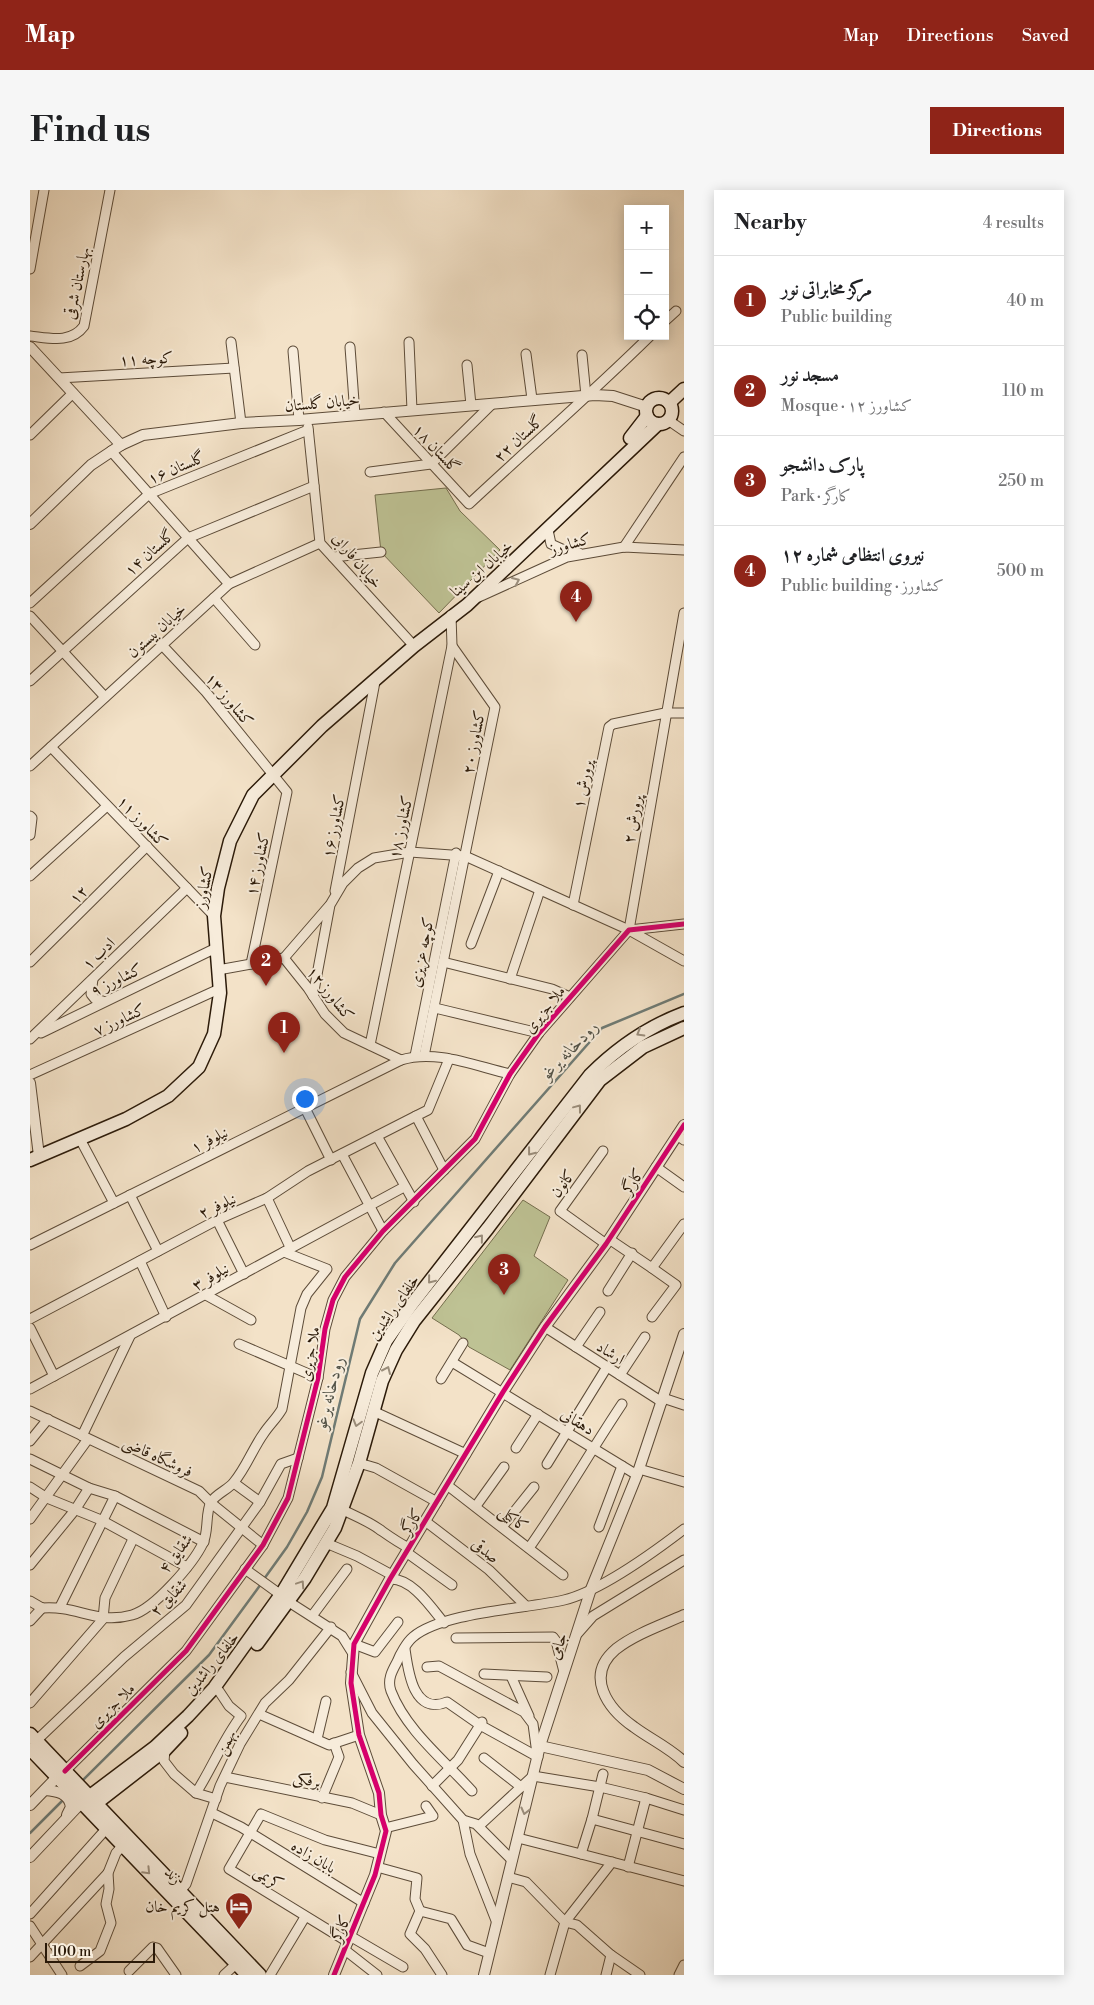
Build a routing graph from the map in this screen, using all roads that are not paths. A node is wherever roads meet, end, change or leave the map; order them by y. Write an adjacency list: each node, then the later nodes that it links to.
1 (44, 190): 3 (street)
2 (110, 190): 6 (street, بهارستان شرقی)
3 (30, 269)
4 (676, 311): 5 (street)
5 (669, 317)
6 (30, 336)
7 (646, 340): 20 (street, گلستان ۲۲)
8 (231, 342): 16 (street)
9 (409, 342): 25 (street)
10 (350, 347): 27 (street)
11 (293, 350): 29 (street, خیابان فارابی)
12 (32, 352): 17 (street)
13 (526, 354): 21 (street)
14 (582, 355): 20 (street)
15 (467, 366): 24 (street)
16 (234, 368): 17 (street, کوچه ۱۱); 30 (street)
17 (59, 378): 19 (street)
18 (684, 389): 22 (main road)
19 (73, 393): 33 (street); 34 (street)
20 (588, 395): 21 (street, خیابان گلستان); 28 (street, خیابان گلستان); 41 (street, گلستان ۲۲)
21 (532, 399): 23 (street, خیابان گلستان)
22 (669, 403): 28 (main road); 28 (main road)
23 (492, 404): 24 (street, خیابان گلستان); 37 (street)
24 (471, 405): 25 (street, خیابان گلستان)
25 (412, 410): 26 (street, خیابان گلستان)
26 (384, 412): 27 (street, خیابان گلستان); 37 (street, گلستان ۱۸)
27 (355, 415): 29 (street, خیابان گلستان)
28 (655, 417): 32 (street); 43 (main road, خیابان ابن سینا); 55 (main road, خیابان ابن سینا)
29 (303, 420): 30 (street, خیابان گلستان); 31 (street, خیابان فارابی)
30 (241, 422): 34 (street, خیابان گلستان)
31 (308, 430): 39 (street, خیابان فارابی); 40 (street, گلستان ۱۶)
32 (684, 431)
33 (30, 435)
34 (121, 445): 35 (street, خیابان گلستان)
35 (111, 451): 40 (street); 42 (street, خیابان گلستان)
36 (684, 456): 46 (street)
37 (431, 464): 38 (street); 41 (street, گلستان ۱۸)
38 (370, 472)
39 (314, 486): 44 (street, گلستان ۱۴); 45 (street, خیابان فارابی)
40 (149, 494): 44 (street); 54 (street, گلستان ۱۶)
41 (469, 504)
42 (30, 524)
43 (548, 530): 49 (street); 53 (main road, خیابان ابن سینا)
44 (188, 538): 51 (street); 62 (street, گلستان ۱۴)
45 (320, 543): 50 (street, خیابان فارابی); 51 (street, خیابان بیستون)
46 (624, 547): 47 (street, کشاورز); 49 (street, کشاورز)
47 (684, 550)
48 (381, 552): 50 (street)
49 (584, 554): 53 (street, کشاورز, one-way to 49)
50 (333, 557): 60 (street, خیابان فارابی)
51 (229, 584): 52 (street, خیابان بیستون)
52 (214, 598): 58 (street, خیابان بیستون); 59 (street)
53 (471, 601): 55 (main road, خیابان ابن سینا)
54 (30, 603)
55 (454, 613): 60 (main road, کشاورز); 61 (street, کشاورز ۱۸)
56 (684, 613): 66 (street, پرورش ۲)
57 (30, 616): 62 (street)
58 (162, 645): 65 (street, خیابان بیستون); 70 (street, کشاورز ۱۳)
59 (255, 646)
60 (414, 646): 64 (main road, کشاورز)
61 (452, 646): 75 (street, کشاورز ۱۸); 77 (street, کشاورز ۲۰)
62 (63, 652): 63 (street, گلستان ۱۴); 65 (street)
63 (30, 681)
64 (375, 682): 70 (main road, کشاورز); 82 (street, کشاورز ۱۶)
65 (105, 697): 68 (street, خیابان بیستون)
66 (665, 713): 67 (street); 83 (street, پرورش ۱); 86 (street, پرورش ۲)
67 (684, 713)
68 (51, 747): 69 (street, خیابان بیستون); 71 (street, کشاورز ۱۱)
69 (30, 766)
70 (273, 773): 84 (main road, کشاورز); 93 (street, کشاورز ۱۴)
71 (108, 806): 74 (street, کشاورز ۱۱); 79 (street)
72 (30, 816): 73 (street)
73 (30, 835)
74 (147, 846): 80 (street, کشاورز ۱۱); 91 (street, ۱۲)
75 (410, 852): 76 (street); 82 (street); 106 (street, کشاورز ۱۸)
76 (456, 854): 77 (street); 107 (street, کوچه عزیزی)
77 (466, 856): 78 (street); 92 (street, کشاورز ۲۰)
78 (499, 871): 81 (street); 87 (street)
79 (30, 876)
80 (187, 888): 84 (street, کشاورز ۱۱); 95 (street, ادب ۱)
81 (540, 890): 83 (street); 96 (street)
82 (330, 904): 89 (street, کشاورز ۱۶); 98 (street)
83 (573, 905): 86 (street)
84 (214, 916): 88 (main road, کشاورز)
85 (684, 924): 86 (street)
86 (629, 930): 90 (street); 99 (street, ملا جزیری)
87 (471, 944)
88 (216, 948): 94 (main road, کشاورز); 100 (street, کشاورز ۹)
89 (284, 958): 93 (street); 98 (street, کشاورز ۱۲)
90 (684, 961)
91 (30, 962)
92 (443, 962): 96 (street); 101 (street, کشاورز ۲۰)
93 (251, 964): 94 (street)
94 (218, 970): 97 (main road, کشاورز)
95 (92, 979): 100 (street); 105 (street, ادب ۱)
96 (510, 979): 99 (street)
97 (219, 989): 111 (street, کشاورز ۷); 119 (main road, کشاورز)
98 (313, 996): 106 (street, کشاورز ۱۲)
99 (570, 996): 104 (street, ملا جزیری)
100 (103, 1001): 105 (street, کشاورز ۹)
101 (435, 1008): 104 (street); 107 (street, کشاورز ۲۰)
102 (684, 1013): 225 (main road, خلفای راشدین, one-way to 225)
103 (684, 1028): 172 (main road, one-way to 103)
104 (539, 1033): 110 (street, ملا جزیری)
105 (30, 1039)
106 (370, 1045): 109 (street, کشاورز ۱۲)
107 (420, 1056): 108 (street); 109 (street)
108 (449, 1059): 110 (street); 115 (street, نیلوفر ۲)
109 (401, 1060): 114 (street, نیلوفر ۱)
110 (510, 1074): 125 (street, ملا جزیری)
111 (30, 1075)
112 (30, 1083): 113 (street)
113 (31, 1102): 122 (street)
114 (305, 1108): 123 (street); 128 (street, نیلوفر ۱)
115 (416, 1116): 117 (street, نیلوفر ۲); 125 (street)
116 (684, 1125): 118 (street, کارگر)
117 (377, 1136): 121 (street, نیلوفر ۲); 126 (street)
118 (681, 1138): 124 (street, کارگر)
119 (80, 1139): 122 (main road, کشاورز); 131 (street)
120 (603, 1151): 136 (street, کانون)
121 (342, 1154): 123 (street, نیلوفر ۲); 132 (street)
122 (33, 1159)
123 (331, 1160): 129 (street, نیلوفر ۲)
124 (656, 1167): 127 (street); 136 (street, کارگر)
125 (444, 1170): 130 (street, ملا جزیری)
126 (404, 1187): 130 (street); 132 (street, نیلوفر ۳)
127 (684, 1187)
128 (130, 1195): 131 (street, نیلوفر ۱); 139 (street)
129 (267, 1198): 133 (street, نیلوفر ۲); 138 (street)
130 (414, 1202): 135 (street, ملا جزیری)
131 (114, 1203): 137 (street, نیلوفر ۱)
132 (369, 1206): 135 (street); 138 (street, نیلوفر ۳)
133 (217, 1220): 139 (street, نیلوفر ۲); 143 (street)
134 (684, 1224): 142 (street)
135 (383, 1230): 164 (street, ملا جزیری)
136 (607, 1241): 140 (street); 151 (street, کارگر)
137 (30, 1245)
138 (287, 1249): 143 (street, نیلوفر ۳); 160 (street)
139 (158, 1251): 141 (street, نیلوفر ۲)
140 (632, 1253): 142 (street); 144 (street)
141 (140, 1261): 147 (street); 149 (street, نیلوفر ۲)
142 (652, 1268): 148 (street)
143 (244, 1274): 145 (street, نیلوفر ۳)
144 (608, 1291)
145 (206, 1296): 147 (street, نیلوفر ۳); 150 (street)
146 (600, 1312): 158 (street)
147 (166, 1317): 154 (street, نیلوفر ۳)
148 (652, 1317)
149 (30, 1319)
150 (251, 1320)
151 (545, 1326): 158 (street, ارشاد); 167 (street, کارگر)
152 (30, 1328): 163 (street)
153 (684, 1334): 168 (street, جامی)
154 (130, 1336): 163 (street, نیلوفر ۳); 176 (street)
155 (645, 1337): 162 (street)
156 (463, 1343): 159 (street)
157 (239, 1344): 160 (street)
158 (576, 1347): 161 (street, ارشاد)
159 (452, 1362): 165 (street); 167 (street, دهقانی)
160 (289, 1365): 164 (street); 190 (street)
161 (607, 1367): 162 (street, ارشاد); 175 (street)
162 (620, 1375): 168 (street, ارشاد)
163 (54, 1376): 166 (street, نیلوفر ۳)
164 (318, 1378): 182 (street, ملا جزیری)
165 (440, 1379)
166 (30, 1389)
167 (503, 1392): 173 (street, دهقانی); 180 (street, کارگر)
168 (663, 1400): 170 (street, ارشاد); 187 (street, جامی)
169 (622, 1404): 179 (street)
170 (684, 1405)
171 (30, 1410): 174 (street, فروشگاه قاضی)
172 (374, 1411): 180 (street); 183 (main road)
173 (538, 1414): 175 (street, دهقانی); 178 (street)
174 (48, 1419): 176 (street, فروشگاه قاضی); 177 (street)
175 (566, 1431): 179 (street, دهقانی); 184 (street)
176 (85, 1438): 188 (street); 199 (street, فروشگاه قاضی)
177 (30, 1442)
178 (516, 1448)
179 (593, 1448): 185 (street, دهقانی); 214 (street)
180 (466, 1454): 191 (street, کارگر)
181 (30, 1458): 188 (street)
182 (298, 1458): 197 (street, شقایق ۲); 213 (street, ملا جزیری)
183 (359, 1463): 198 (street); 202 (main road)
184 (547, 1464)
185 (622, 1466): 187 (street, دهقانی); 207 (street)
186 (504, 1467): 200 (street)
187 (638, 1472): 189 (street, دهقانی); 224 (street, جامی)
188 (63, 1476): 194 (street); 196 (street)
189 (684, 1481)
190 (234, 1483): 197 (street); 199 (street)
191 (447, 1484): 198 (street, کارگر); 200 (street, کاکیلی)
192 (30, 1487): 196 (street)
193 (534, 1487): 206 (street)
194 (89, 1488): 195 (street); 201 (street)
195 (115, 1496): 204 (street); 211 (street)
196 (47, 1498): 201 (street); 203 (street)
197 (260, 1502): 208 (street, شقایق ۲)
198 (437, 1502): 205 (street, کارگر)
199 (210, 1503): 208 (street, فروشگاه قاضی); 211 (street, شقایق ۴)
200 (476, 1506): 206 (street, کاکیلی)
201 (75, 1510): 204 (street); 217 (street)
202 (343, 1510): 212 (main road); 215 (street)
203 (30, 1519)
204 (101, 1520): 210 (street); 228 (street)
205 (425, 1521): 215 (street, کارگر); 227 (street, صدقی)
206 (502, 1527): 214 (street, کاکیلی)
207 (599, 1527)
208 (242, 1528): 213 (street, فروشگاه قاضی); 255 (street, شقایق ۲)
209 (684, 1529): 224 (street)
210 (133, 1539): 218 (street); 232 (street)
211 (204, 1542): 218 (street, شقایق ۴)
212 (326, 1543): 222 (street); 225 (main road, one-way to 212)
213 (264, 1545): 219 (street, ملا جزیری)
214 (529, 1548): 221 (street, کاکیلی)
215 (408, 1550): 222 (street, کارگر); 223 (street)
216 (684, 1560): 237 (street)
217 (30, 1565)
218 (187, 1568): 232 (street, شقایق ۴)
219 (245, 1569): 225 (street); 262 (street, ملا جزیری)
220 (347, 1569): 231 (street)
221 (563, 1575)
222 (391, 1577): 235 (street); 239 (street, کارگر)
223 (452, 1585)
224 (591, 1589): 227 (street); 237 (street, جامی)
225 (285, 1598): 231 (street); 247 (main road); 276 (main road, خلفای راشدین)
226 (30, 1601): 229 (street)
227 (526, 1606): 235 (street)
228 (60, 1607): 229 (street, شقایق ۴); 232 (street, شقایق ۴)
229 (42, 1608): 233 (street)
230 (684, 1615): 260 (street)
231 (312, 1616): 236 (street)
232 (103, 1619): 249 (street)
233 (30, 1620)
234 (398, 1622): 239 (street)
235 (444, 1623): 240 (street)
236 (331, 1627): 239 (street); 250 (street, بهمن)
237 (576, 1634): 243 (street, جامی)
238 (456, 1638): 243 (street)
239 (353, 1648): 242 (street, کارگر)
240 (405, 1648): 252 (street); 261 (street)
241 (427, 1667): 251 (street)
242 (351, 1672): 253 (street, کارگر); 266 (street)
243 (564, 1672): 258 (street, جامی)
244 (484, 1674): 245 (street)
245 (511, 1676): 246 (street); 251 (street)
246 (547, 1678)
247 (219, 1691): 257 (main road); 272 (street)
248 (326, 1701): 254 (street)
249 (30, 1703)
250 (259, 1714): 254 (street); 265 (street, بهمن)
251 (529, 1717): 258 (street)
252 (481, 1723): 258 (street); 261 (street)
253 (359, 1735): 256 (street); 281 (street, کارگر)
254 (316, 1739): 256 (street)
255 (32, 1741): 262 (main road)
256 (334, 1743): 273 (street)
257 (165, 1750): 272 (street); 276 (main road)
258 (539, 1752): 264 (street, جامی); 269 (street)
259 (484, 1758): 267 (street)
260 (684, 1762)
261 (451, 1768): 266 (street); 271 (street)
262 (61, 1774): 270 (street); 276 (main road)
263 (603, 1774): 268 (street)
264 (533, 1776): 267 (street); 268 (street); 289 (street, جامی, one-way to 289)
265 (225, 1777): 273 (street, برفکی); 275 (street, بهمن)
266 (432, 1786): 283 (street)
267 (521, 1787): 284 (street)
268 (600, 1788): 274 (street); 282 (street)
269 (684, 1789)
270 (45, 1790): 276 (street); 277 (street)
271 (472, 1791)
272 (196, 1793): 275 (street)
273 (322, 1798): 281 (street, برفکی)
274 (646, 1798): 279 (street); 287 (street)
275 (216, 1799): 280 (street, بهمن)
276 (85, 1800): 285 (main road, زند); 294 (street); 302 (main road, زند)
277 (30, 1805)
278 (426, 1806): 286 (street)
279 (684, 1810)
280 (212, 1812): 288 (street, بابان زاده); 302 (street, بهمن)
281 (381, 1815): 286 (street, کارگر)
282 (592, 1818): 287 (street); 293 (street)
283 (463, 1820): 284 (street); 308 (street)
284 (479, 1826): 295 (street)
285 (107, 1828): 291 (main road, زند); 305 (street)
286 (385, 1828): 292 (street, کارگر)
287 (637, 1832): 290 (street); 298 (street)
288 (249, 1834): 292 (street, کریمی); 303 (street, بابان زاده); 306 (street, کریمی)
289 (518, 1838): 293 (street); 295 (street, جامی)
290 (684, 1844)
291 (123, 1845): 299 (street); 315 (main road, زند, one-way to 315)
292 (380, 1854): 297 (street, کارگر)
293 (581, 1854): 296 (street)
294 (30, 1857)
295 (512, 1860): 300 (street, جامی)
296 (612, 1862): 298 (street); 307 (street)
297 (377, 1867): 303 (street, کارگر); 304 (street)
298 (628, 1867): 301 (street)
299 (108, 1873): 311 (street); 316 (street)
300 (508, 1877): 307 (street); 308 (street, جامی)
301 (684, 1881)
302 (180, 1890): 324 (main road, زند)
303 (364, 1904): 310 (street, کارگر)
304 (420, 1911): 312 (street); 328 (street)
305 (30, 1914)
306 (305, 1917): 310 (street, کریمی); 325 (street)
307 (565, 1922): 313 (street); 330 (street)
308 (497, 1923): 312 (street, جامی)
309 (30, 1926): 311 (street)
310 (348, 1943): 318 (street); 326 (street, کارگر); 327 (street)
311 (41, 1946): 314 (street); 320 (street)
312 (490, 1953): 329 (street, جامی)
313 (611, 1955): 331 (street); 332 (street)
314 (30, 1957)
315 (236, 1964): 322 (street); 323 (main road, زند)
316 (80, 1966)
317 (684, 1966): 333 (street)
318 (404, 1967)
319 (129, 1971): 321 (street)
320 (62, 1975)
321 (176, 1975)
322 (224, 1975)
323 (247, 1975)
324 (260, 1975)
325 (270, 1975)
326 (334, 1975)
327 (377, 1975)
328 (442, 1975)
329 (484, 1975)
330 (550, 1975)
331 (606, 1975)
332 (640, 1975)
333 (679, 1975)

